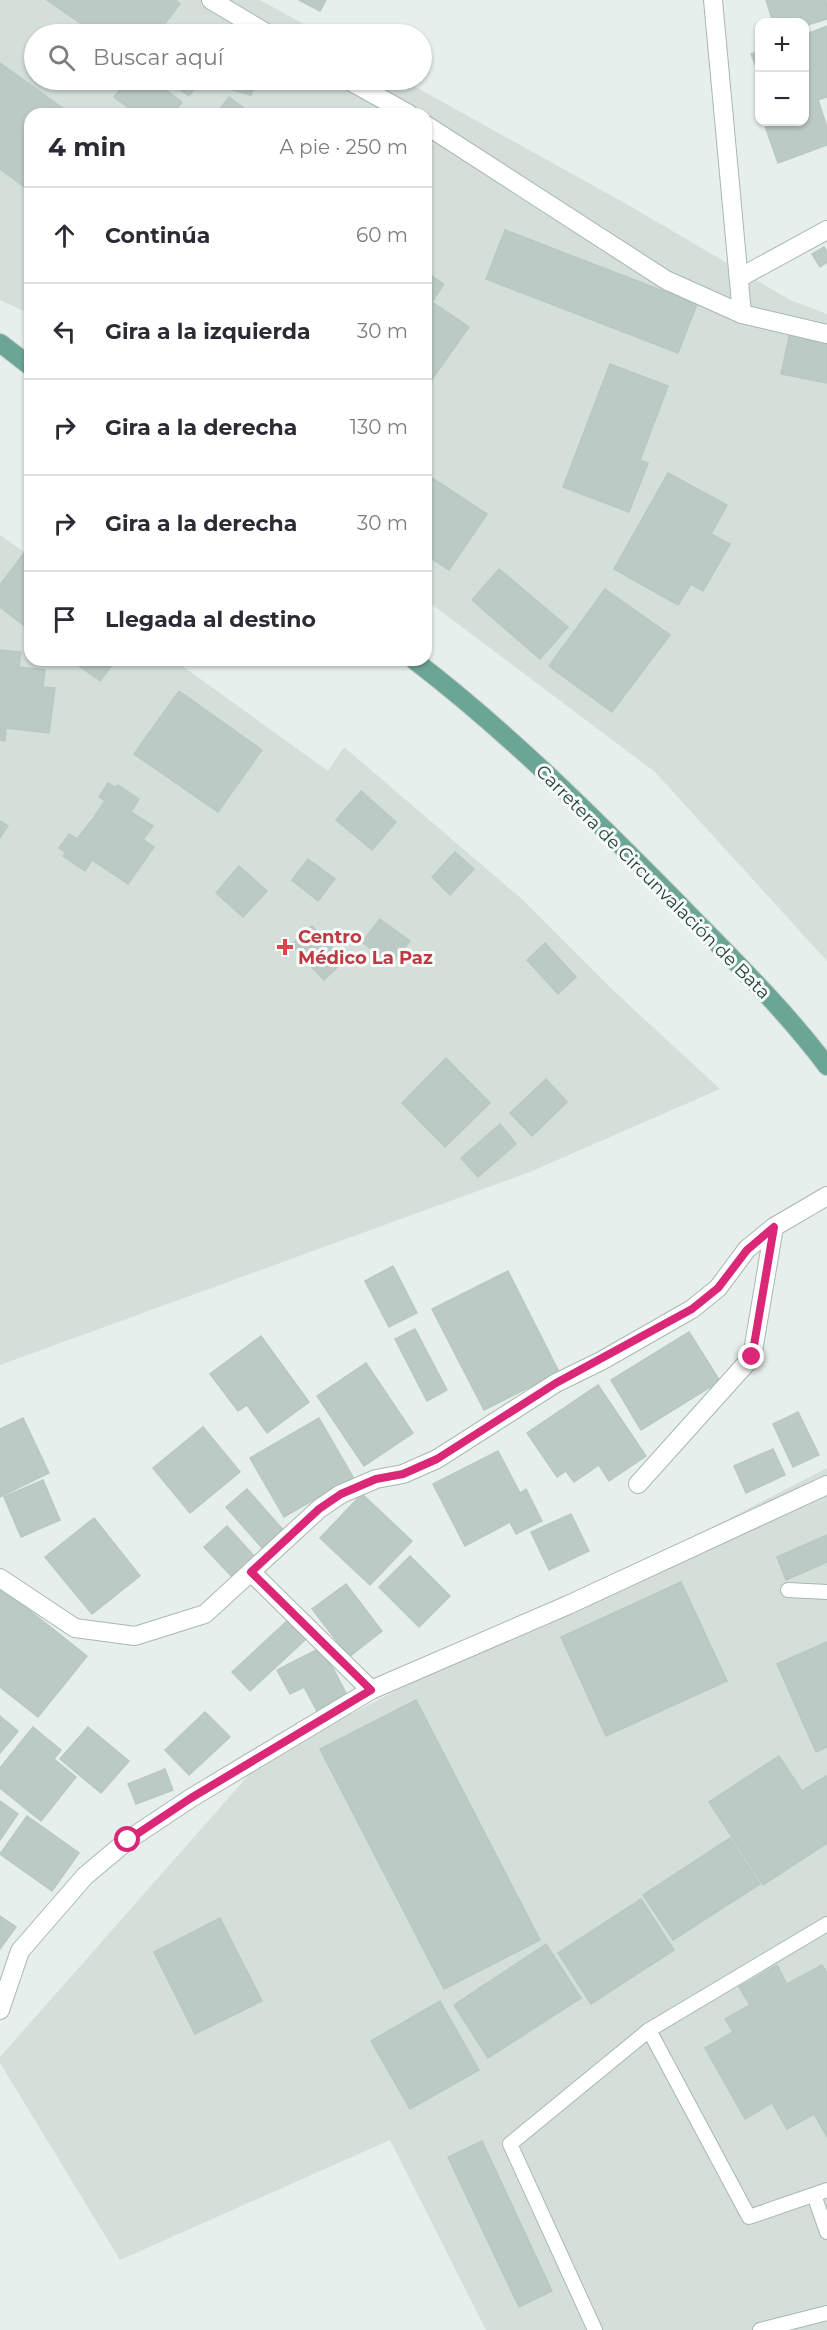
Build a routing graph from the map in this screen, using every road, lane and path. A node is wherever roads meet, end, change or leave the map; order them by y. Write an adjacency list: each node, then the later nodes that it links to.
1 (211, 0): 3 (street)
2 (713, 0): 8 (street)
3 (251, 24)
4 (366, 90): 5 (street)
5 (398, 108)
6 (432, 128): 9 (street)
7 (827, 230): 8 (street)
8 (739, 278): 9 (street)
9 (742, 314): 10 (street)
10 (827, 333)
11 (0, 343): 12 (main road)
12 (24, 361)
13 (422, 666): 14 (main road, Carretera de Circunvalación de Bata)
14 (827, 1066)
15 (827, 1196): 16 (street)
16 (774, 1227): 17 (street); 19 (street)
17 (638, 1484)
18 (827, 1485): 23 (street)
19 (251, 1572): 20 (street); 23 (street)
20 (0, 1578)
21 (788, 1590): 22 (lane)
22 (827, 1592)
23 (371, 1690): 25 (street)
24 (827, 1924): 26 (lane)
25 (0, 2010)
26 (650, 2031): 27 (lane); 30 (lane)
27 (821, 2193): 28 (lane)
28 (827, 2232)
29 (827, 2313): 31 (lane)
30 (595, 2330)
31 (760, 2330)

